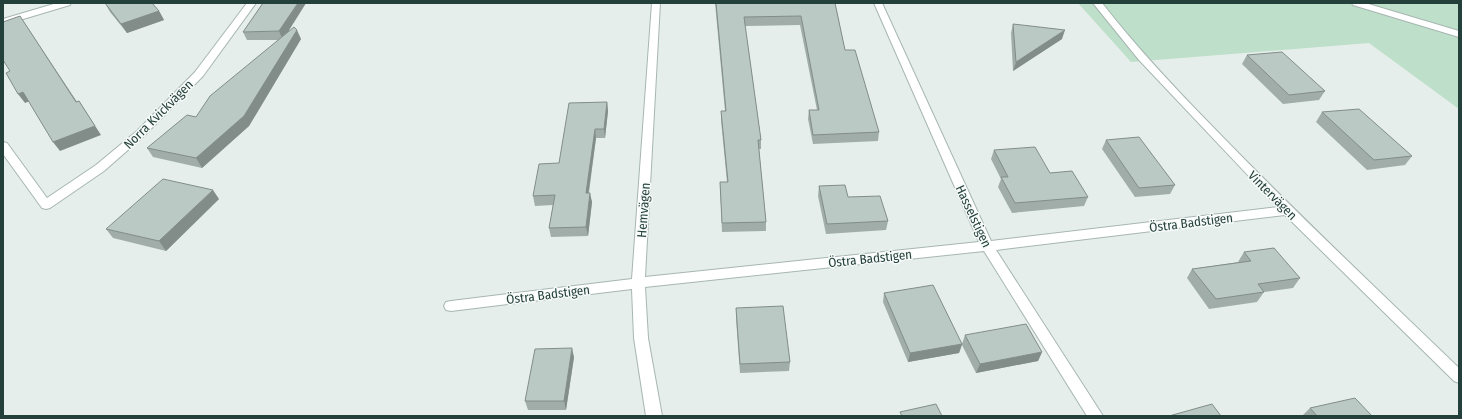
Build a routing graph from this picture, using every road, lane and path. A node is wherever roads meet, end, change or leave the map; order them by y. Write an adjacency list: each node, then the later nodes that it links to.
1 (67, 3): 7 (street)
2 (252, 3): 9 (street, Norra Kvickvägen)
3 (656, 3): 12 (street, Hemvägen)
4 (878, 3): 11 (street, Hasselstigen)
5 (1097, 3): 10 (street, Vintervägen)
6 (1356, 3): 8 (street)
7 (3, 22)
8 (1459, 34)
9 (3, 146)
10 (1288, 210): 11 (street, Östra Badstigen); 14 (street, Vintervägen)
11 (987, 246): 12 (street, Östra Badstigen); 16 (street, Hasselstigen)
12 (638, 283): 13 (street, Östra Badstigen); 15 (street, Hemvägen)
13 (451, 306)
14 (1459, 377)
15 (654, 416)
16 (1095, 416)

